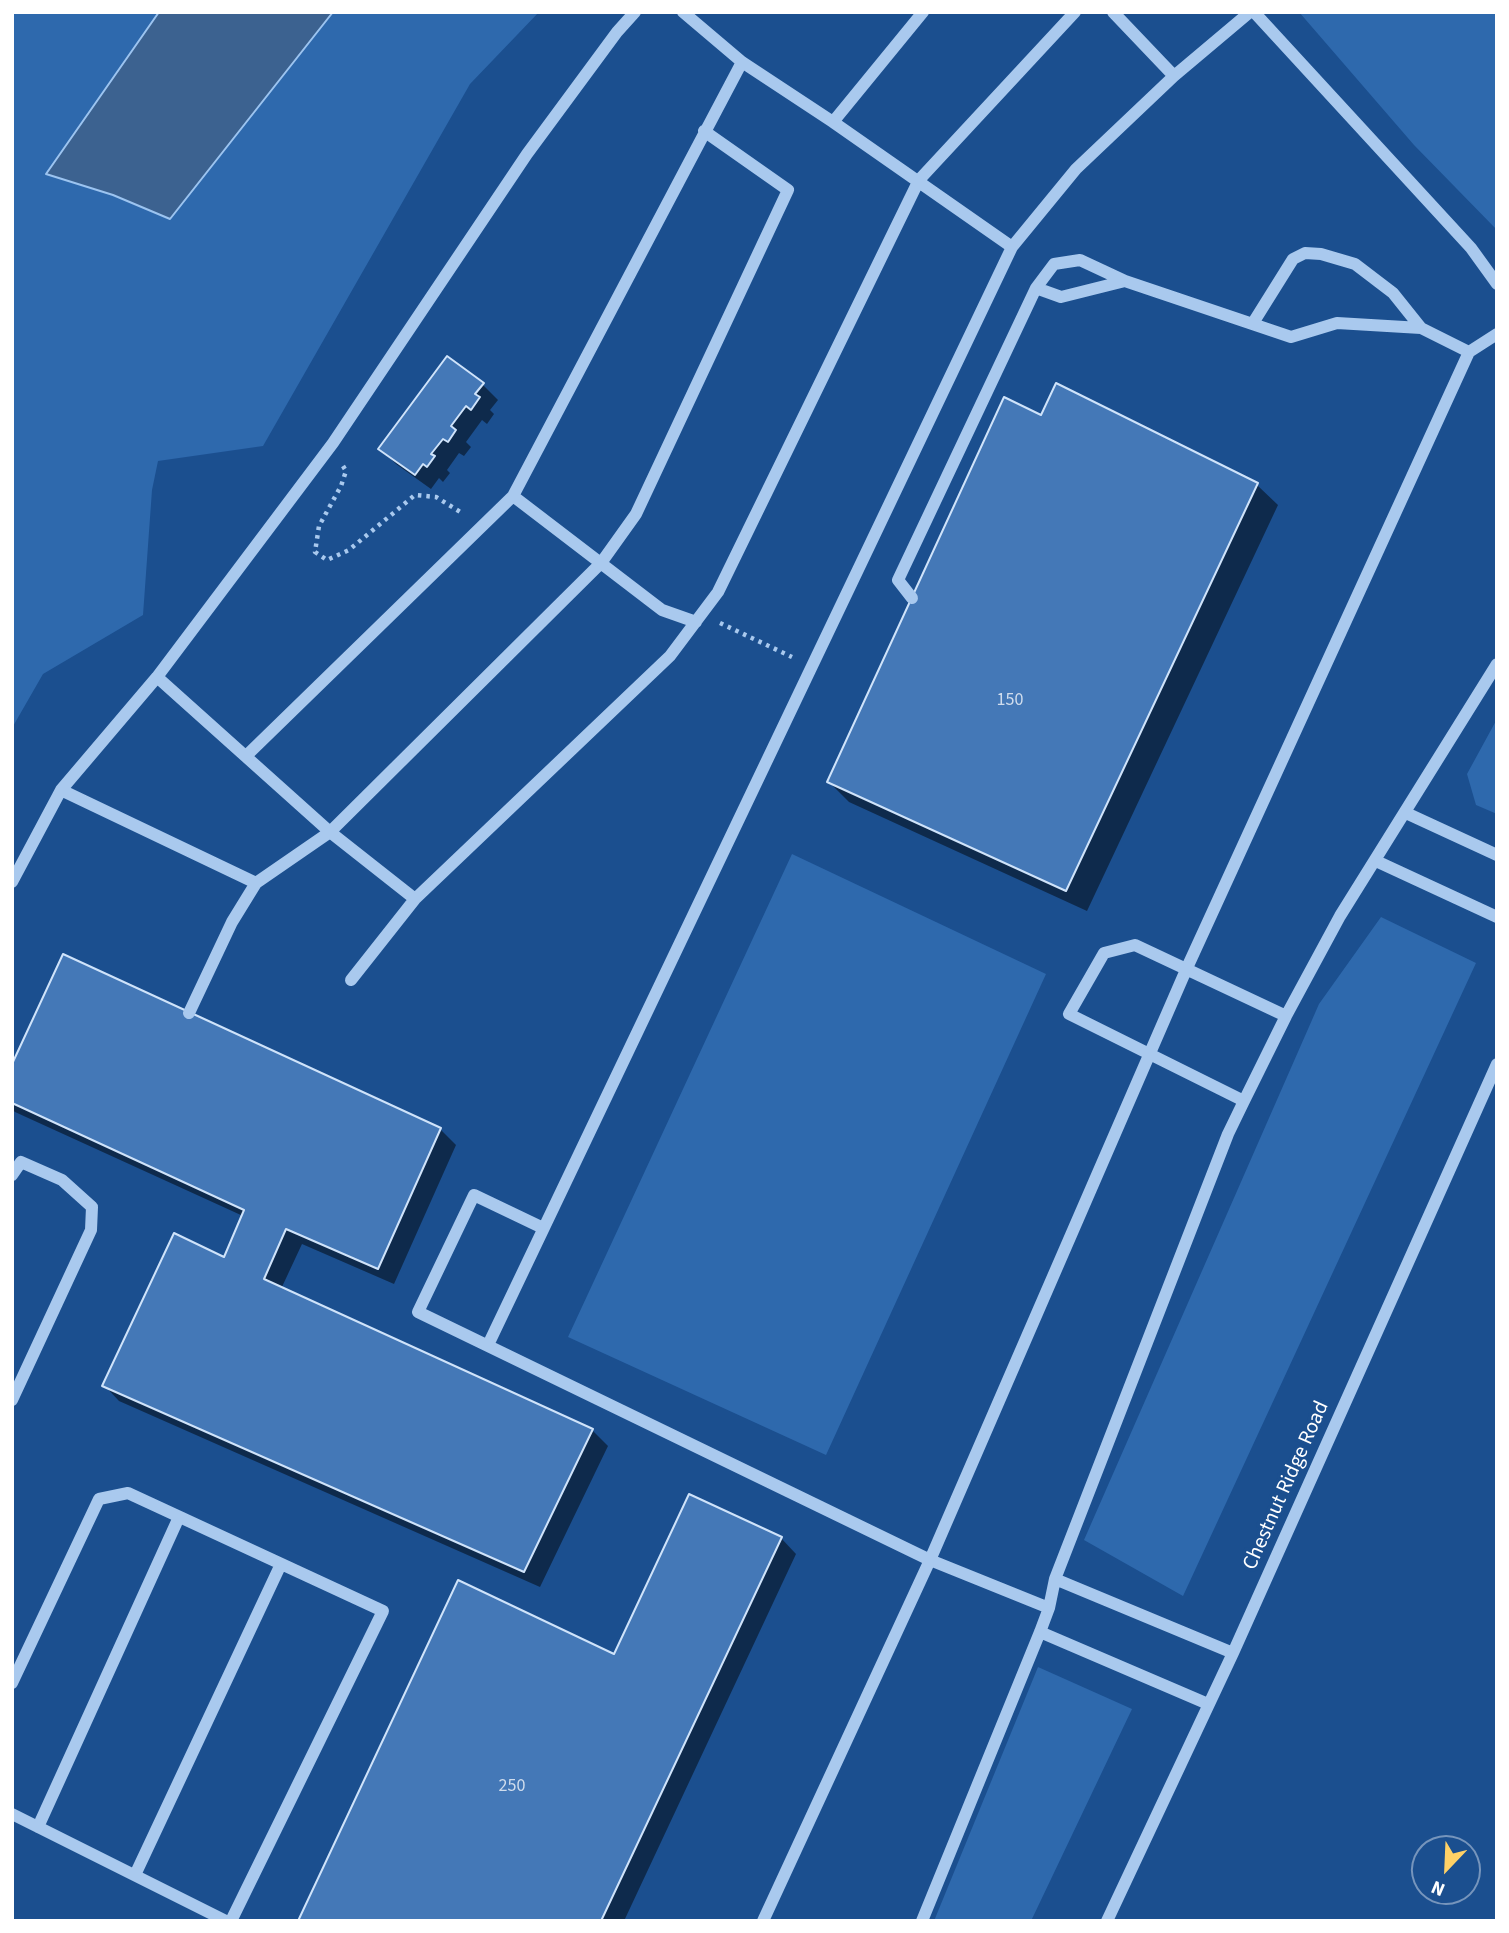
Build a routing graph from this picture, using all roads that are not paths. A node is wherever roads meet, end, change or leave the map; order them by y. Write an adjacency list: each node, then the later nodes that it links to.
1 (635, 12): 25 (street)
2 (683, 12): 7 (street)
3 (923, 12): 9 (street)
4 (1075, 12): 11 (street)
5 (1113, 12): 8 (street)
6 (1252, 12): 8 (street); 14 (street)
7 (742, 62): 9 (street); 10 (street)
8 (1174, 76): 12 (street)
9 (833, 122): 11 (street)
10 (704, 131): 20 (street); 21 (street)
11 (919, 180): 12 (street); 23 (street)
12 (1012, 247): 44 (street)
13 (1125, 281): 15 (street); 15 (street); 16 (street)
14 (1497, 284)
15 (1036, 288): 22 (street)
16 (1253, 323): 17 (street); 17 (street)
17 (1421, 328): 19 (street)
18 (1497, 334): 19 (street)
19 (1469, 352): 36 (street)
20 (513, 496): 21 (street); 26 (street)
21 (601, 563): 23 (street); 29 (street)
22 (912, 598)
23 (694, 624): 34 (street)
24 (1497, 664): 28 (street)
25 (157, 677): 26 (street); 27 (street)
26 (246, 756): 29 (street)
27 (61, 790): 32 (street); 33 (street)
28 (1406, 813): 30 (street); 31 (street)
29 (330, 832): 33 (street); 34 (street)
30 (1497, 855)
31 (1376, 862): 35 (street); 39 (street)
32 (12, 882)
33 (256, 883): 38 (street)
34 (415, 899): 37 (street)
35 (1497, 918)
36 (1186, 970): 39 (street); 40 (street); 40 (street)
37 (351, 980)
38 (189, 1013)
39 (1286, 1016): 42 (street)
40 (1150, 1054): 42 (street); 48 (street)
41 (1497, 1064): 53 (street, Chestnut Ridge Road)
42 (1244, 1101): 50 (street)
43 (12, 1175): 46 (street)
44 (542, 1228): 45 (street); 45 (street)
45 (488, 1345): 48 (street)
46 (12, 1400)
47 (179, 1517): 49 (street); 54 (street); 57 (street)
48 (930, 1560): 51 (street); 60 (street)
49 (281, 1564): 58 (street); 59 (street)
50 (1055, 1579): 51 (street); 53 (street)
51 (1049, 1608): 52 (street)
52 (1040, 1633): 55 (street); 61 (street)
53 (1233, 1653): 55 (street, Chestnut Ridge Road)
54 (12, 1683)
55 (1208, 1703): 62 (street, Chestnut Ridge Road)
56 (12, 1814): 57 (street)
57 (38, 1827): 58 (street)
58 (135, 1875): 59 (street)
59 (229, 1921)
60 (763, 1921)
61 (922, 1921)
62 (1107, 1921)

